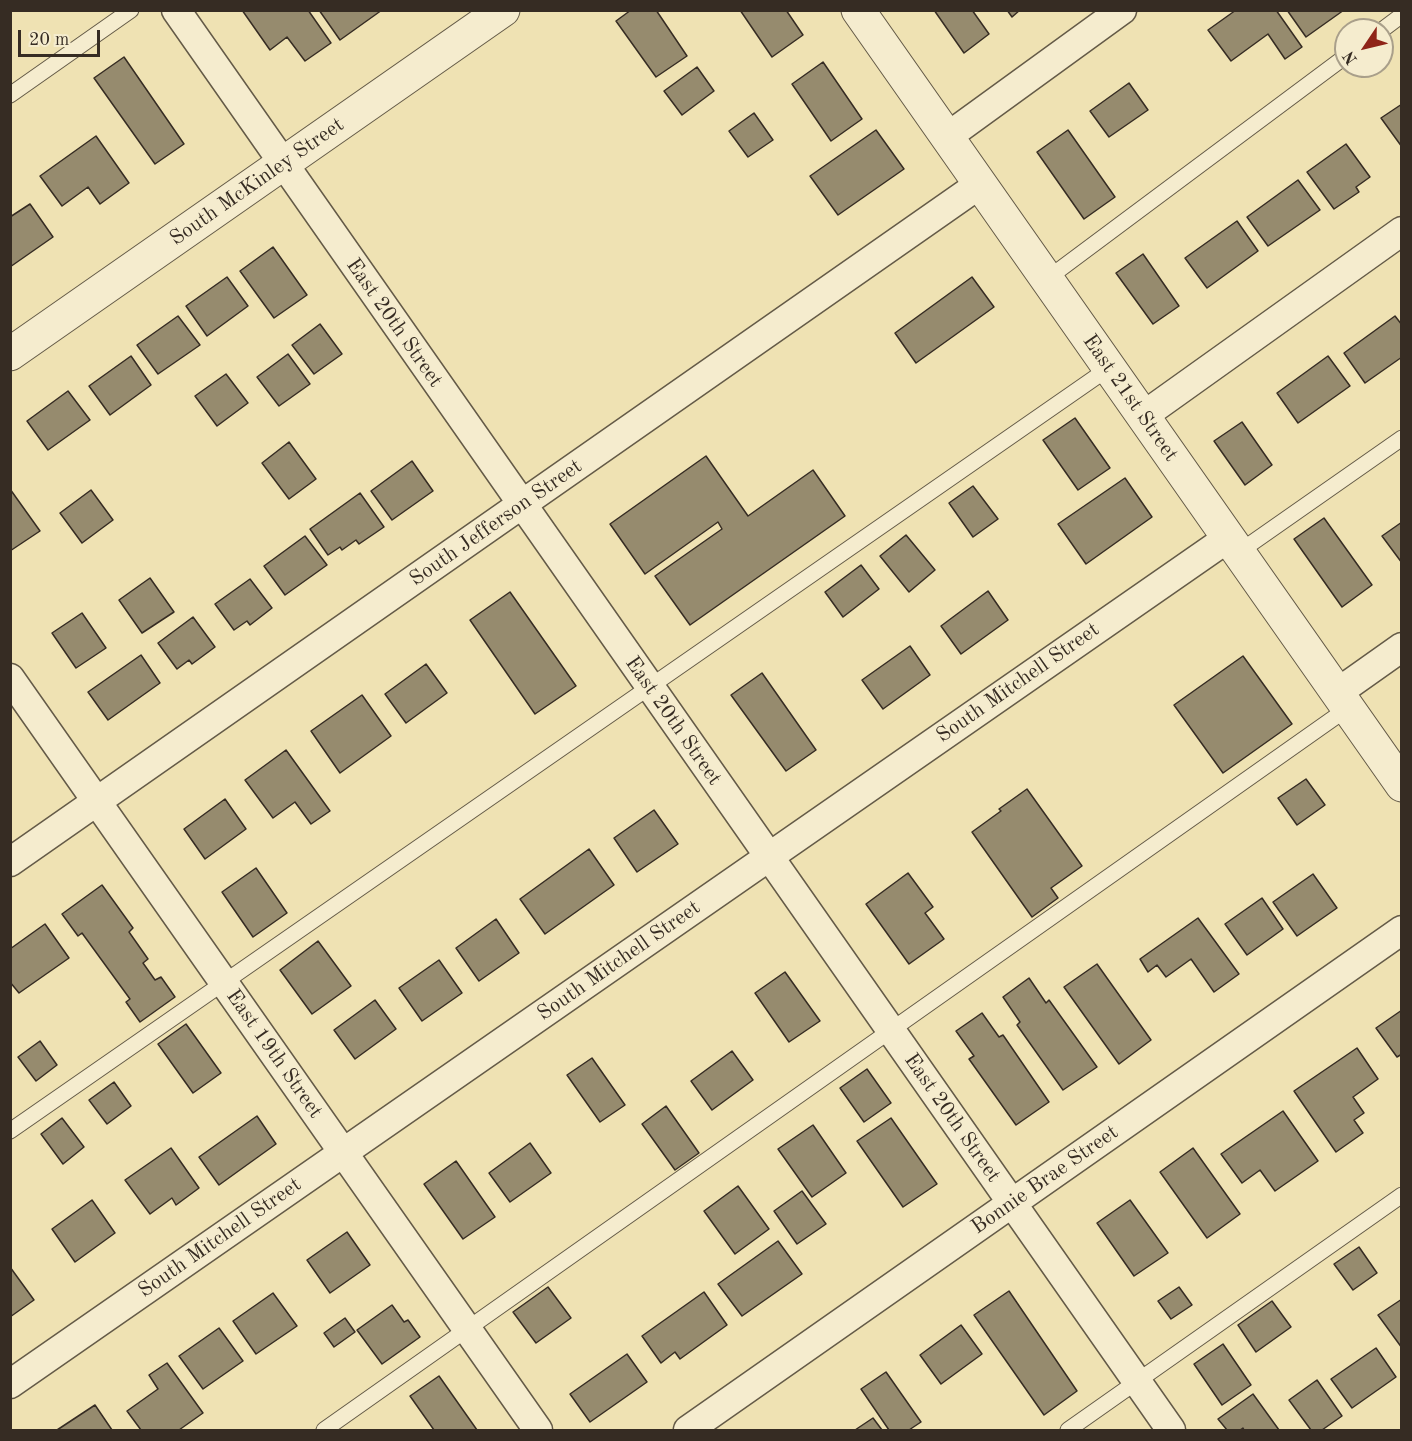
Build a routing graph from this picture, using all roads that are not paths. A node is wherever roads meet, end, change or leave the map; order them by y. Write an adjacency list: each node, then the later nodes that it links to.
1 (131, 10): 7 (lane)
2 (176, 10): 9 (street, East 20th Street)
3 (503, 10): 9 (street, South McKinley Street)
4 (858, 10): 8 (street, East 21st Street)
5 (1122, 10): 8 (street)
6 (1334, 66): 12 (lane)
7 (10, 95)
8 (947, 137): 10 (street, East 21st Street)
9 (283, 164): 13 (street, South McKinley Street); 17 (street, East 20th Street)
10 (981, 184): 12 (street, East 21st Street); 17 (street, South Jefferson Street)
11 (1401, 231): 15 (street)
12 (1047, 279): 14 (street, East 21st Street)
13 (10, 354)
14 (1109, 368): 15 (street, East 21st Street); 21 (lane)
15 (1143, 416): 18 (street, East 21st Street)
16 (1401, 438): 18 (lane)
17 (522, 505): 21 (street, East 20th Street); 24 (street, South Jefferson Street)
18 (1234, 545): 22 (street, East 21st Street); 25 (street, South Mitchell Street)
19 (1401, 647): 22 (street)
20 (10, 678): 24 (street, East 19th Street)
21 (650, 687): 25 (street, East 20th Street); 28 (lane)
22 (1342, 700): 23 (street, East 21st Street); 29 (lane)
23 (1401, 785)
24 (97, 801): 26 (street, South Jefferson Street); 28 (street, East 19th Street)
25 (769, 857): 29 (street, East 20th Street); 31 (street, South Mitchell Street)
26 (10, 862)
27 (1401, 930): 33 (street, Bonnie Brae Street)
28 (224, 983): 30 (lane); 31 (street, East 19th Street)
29 (891, 1030): 33 (street, East 20th Street); 34 (lane)
30 (10, 1131)
31 (343, 1153): 34 (street, East 19th Street); 36 (street, South Mitchell Street)
32 (1401, 1195): 35 (lane)
33 (1012, 1203): 35 (street, East 20th Street); 39 (street, Bonnie Brae Street)
34 (467, 1329): 37 (lane); 38 (street, East 19th Street)
35 (1137, 1382): 40 (lane); 41 (street, East 20th Street)
36 (10, 1384)
37 (324, 1431)
38 (538, 1431)
39 (688, 1431)
40 (1068, 1431)
41 (1171, 1431)

